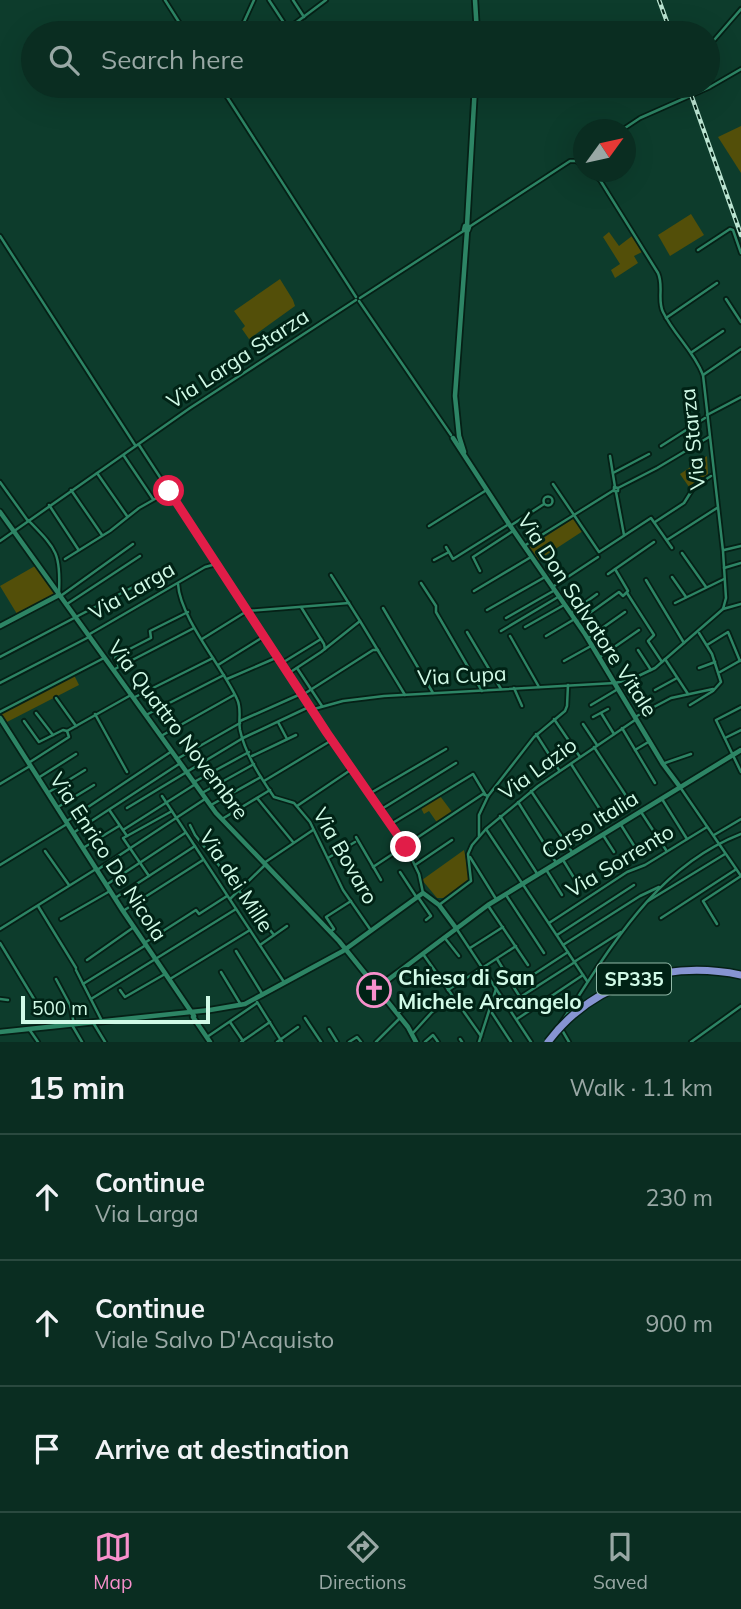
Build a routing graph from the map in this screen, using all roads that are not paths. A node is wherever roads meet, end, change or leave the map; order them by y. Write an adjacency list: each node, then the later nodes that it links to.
1 (165, 0): 9 (street)
2 (254, 0): 10 (street)
3 (269, 0): 11 (street)
4 (293, 0): 8 (street)
5 (326, 0): 8 (street)
6 (475, 0): 13 (street)
7 (741, 9): 14 (street)
8 (304, 17): 12 (street)
9 (178, 21)
10 (244, 21)
11 (283, 21)
12 (299, 21)
13 (476, 21)
14 (720, 33)
15 (741, 69): 16 (street)
16 (720, 81)
17 (228, 98): 28 (street)
18 (474, 98): 23 (street, Via Don Salvatore Vitale)
19 (685, 98): 20 (street)
20 (636, 121)
21 (573, 160): 23 (street, Via Larga Starza)
22 (601, 182): 30 (street, Via Starza)
23 (467, 227): 28 (street, Via Larga Starza); 38 (street, Via Don Salvatore Vitale)
24 (0, 236): 40 (street)
25 (698, 250): 26 (street)
26 (741, 253)
27 (716, 283): 30 (street)
28 (357, 299): 38 (street); 40 (street, Via Larga Starza)
29 (726, 299): 31 (street)
30 (666, 318): 34 (street, Via Starza)
31 (741, 322)
32 (723, 331): 34 (street)
33 (741, 349): 35 (street)
34 (692, 352): 35 (street, Via Starza)
35 (703, 375): 37 (street, Via Starza)
36 (741, 397): 37 (street)
37 (707, 416): 39 (street, Via Starza); 41 (street)
38 (454, 434): 52 (street, Via Don Salvatore Vitale)
39 (709, 437): 47 (street, Via Starza); 50 (street)
40 (137, 446): 43 (street, Via Larga Starza); 53 (street)
41 (661, 446)
42 (649, 454): 46 (street)
43 (123, 455): 45 (street, Via Larga Starza); 54 (street)
44 (610, 456): 46 (street)
45 (97, 473): 51 (street, Via Larga Starza); 60 (street)
46 (613, 473): 50 (street)
47 (712, 474): 57 (street, Via Starza); 62 (street)
48 (0, 482): 61 (street)
49 (554, 484): 59 (street)
50 (616, 489): 59 (street); 67 (street)
51 (71, 490): 56 (street, Via Larga Starza); 66 (street)
52 (486, 490): 63 (street); 64 (street, Via Don Salvatore Vitale)
53 (169, 491): 54 (street); 86 (street)
54 (153, 499): 60 (street)
55 (544, 504): 64 (street)
56 (49, 505): 61 (street, Via Larga Starza); 76 (street)
57 (717, 508): 68 (street); 77 (street, Via Starza)
58 (0, 512): 65 (street, Via Quattro Novembre)
59 (573, 515): 67 (street); 73 (street)
60 (127, 516): 66 (street)
61 (28, 521): 65 (street, Via Larga Starza); 104 (street)
62 (655, 522): 67 (street); 68 (street)
63 (429, 526)
64 (511, 527): 73 (street, Via Don Salvatore Vitale); 78 (street); 89 (street)
65 (13, 531): 69 (street, Via Larga Starza); 104 (street, Via Quattro Novembre)
66 (102, 535): 76 (street)
67 (624, 535)
68 (667, 540): 75 (street)
69 (0, 541)
70 (654, 542): 88 (street)
71 (133, 544): 104 (street)
72 (741, 545): 77 (street)
73 (524, 546): 81 (street, Via Don Salvatore Vitale)
74 (446, 547): 78 (street)
75 (672, 548)
76 (78, 550): 83 (street)
77 (723, 551): 87 (street, Via Starza)
78 (449, 552): 84 (street)
79 (682, 553): 99 (street)
80 (140, 556): 111 (street)
81 (531, 556): 93 (street, Via Don Salvatore Vitale); 101 (street)
82 (598, 557): 100 (street)
83 (65, 559)
84 (434, 560)
85 (741, 563): 87 (street)
86 (216, 564): 98 (street, Via Larga); 116 (street)
87 (723, 568): 95 (street, Via Starza)
88 (615, 569): 90 (street); 102 (street)
89 (480, 572)
90 (608, 574)
91 (331, 575): 107 (street)
92 (154, 576): 120 (street)
93 (545, 576): 100 (street, Via Don Salvatore Vitale); 115 (street)
94 (672, 577): 106 (street)
95 (724, 579): 99 (street); 114 (street, Via Starza)
96 (646, 580): 139 (street)
97 (421, 583): 177 (street)
98 (178, 584): 117 (street, Via Bovaro); 131 (street, Via Larga)
99 (706, 588): 106 (street)
100 (554, 589): 105 (street, Via Don Salvatore Vitale); 121 (street)
101 (474, 592)
102 (627, 593): 123 (street); 155 (street)
103 (597, 594): 119 (street)
104 (59, 596): 111 (street, Via Quattro Novembre); 124 (street)
105 (559, 596): 109 (street, Via Don Salvatore Vitale); 128 (street)
106 (686, 597): 108 (street)
107 (349, 603): 112 (street); 122 (street)
108 (675, 603)
109 (565, 604): 119 (street, Via Don Salvatore Vitale); 125 (street)
110 (741, 604): 114 (street)
111 (66, 605): 120 (street, Via Quattro Novembre)
112 (301, 607): 116 (street); 137 (street)
113 (383, 608): 180 (street)
114 (723, 609): 130 (street, Via Cupa)
115 (487, 610)
116 (247, 611): 134 (street); 136 (street)
117 (188, 612): 126 (street, Via Bovaro); 160 (street)
118 (625, 612): 135 (street)
119 (571, 613): 123 (street, Via Don Salvatore Vitale)
120 (75, 618): 131 (street, Via Quattro Novembre); 148 (street)
121 (506, 618)
122 (360, 621): 140 (street); 143 (street)
123 (576, 621): 133 (street); 135 (street, Via Don Salvatore Vitale)
124 (0, 626)
125 (524, 627)
126 (195, 628): 136 (street, Via Bovaro); 160 (street)
127 (639, 630): 151 (street)
128 (500, 631)
129 (467, 632): 174 (street)
130 (698, 632): 139 (street, Via Cupa); 142 (street)
131 (88, 636): 152 (street, Via Quattro Novembre); 167 (street, Via Larga)
132 (510, 636): 170 (street)
133 (546, 636)
134 (264, 637): 150 (street); 158 (street)
135 (588, 638): 141 (street, Via Don Salvatore Vitale)
136 (202, 639): 149 (street, Via Bovaro)
137 (321, 639): 138 (street); 157 (street)
138 (324, 643): 143 (street); 144 (street)
139 (684, 643): 155 (street, Via Cupa)
140 (375, 644): 145 (street); 146 (street)
141 (592, 645): 151 (street, Via Don Salvatore Vitale); 154 (street)
142 (707, 645): 153 (street); 156 (street)
143 (330, 646): 144 (street)
144 (324, 649): 159 (street)
145 (373, 650): 146 (street); 173 (street)
146 (379, 650): 182 (street)
147 (638, 650): 162 (street)
148 (0, 657)
149 (214, 657): 158 (street, Via Bovaro); 183 (street)
150 (278, 657): 157 (street); 165 (street)
151 (600, 657): 168 (street, Via Don Salvatore Vitale)
152 (104, 658): 160 (street, Via Quattro Novembre); 192 (street)
153 (741, 660): 164 (street)
154 (564, 661)
155 (664, 661): 162 (street, Via Cupa); 166 (street)
156 (716, 662): 161 (street); 164 (street)
157 (282, 663): 163 (street)
158 (218, 665): 165 (street, Via Bovaro)
159 (298, 667): 163 (street); 173 (street)
160 (116, 668): 183 (street, Via Quattro Novembre)
161 (699, 668)
162 (652, 670): 168 (street, Via Cupa)
163 (289, 673): 179 (street)
164 (720, 673): 172 (street)
165 (225, 677): 178 (street, Via Bovaro); 196 (street)
166 (678, 677): 176 (street); 181 (street)
167 (0, 683)
168 (615, 683): 169 (street, Via Cupa); 175 (street, Via Don Salvatore Vitale)
169 (568, 685): 170 (street, Via Cupa); 200 (street)
170 (539, 687): 171 (street, Via Cupa)
171 (514, 688): 174 (street, Via Cupa); 187 (street)
172 (717, 688): 181 (street, Via Lazio); 186 (street)
173 (312, 689): 179 (street); 188 (street)
174 (501, 689): 177 (street, Via Cupa)
175 (618, 689): 185 (street); 198 (street, Via Don Salvatore Vitale)
176 (655, 690)
177 (482, 691): 180 (street, Via Cupa)
178 (235, 694): 202 (street, Via Bovaro); 213 (street)
179 (303, 694): 190 (street); 202 (street)
180 (434, 694): 182 (street, Via Cupa)
181 (688, 694): 198 (street, Via Lazio)
182 (405, 695): 188 (street, Via Cupa)
183 (132, 697): 195 (street); 196 (street, Via Quattro Novembre)
184 (56, 698): 205 (street)
185 (591, 705)
186 (690, 705)
187 (523, 706)
188 (323, 707): 190 (street, Via Cupa)
189 (741, 707): 215 (street)
190 (312, 708): 203 (street, Via Cupa); 217 (street)
191 (608, 709): 194 (street)
192 (0, 712)
193 (36, 713): 211 (street)
194 (601, 713): 197 (street); 210 (street)
195 (95, 714): 205 (street); 240 (street)
196 (146, 716): 213 (street, Via Quattro Novembre)
197 (593, 717)
198 (636, 718): 206 (street, Via Lazio); 218 (street, Via Don Salvatore Vitale)
199 (0, 719): 235 (street, Via Enrico De Nicola)
200 (554, 719): 209 (street); 229 (street)
201 (24, 721): 211 (street)
202 (240, 722): 214 (street, Via Bovaro); 230 (street)
203 (278, 722): 214 (street, Via Cupa); 216 (street)
204 (583, 724): 219 (street)
205 (76, 726): 208 (street)
206 (622, 728): 210 (street, Via Lazio); 221 (street)
207 (741, 730): 215 (street)
208 (67, 731): 211 (street); 235 (street)
209 (536, 734): 238 (street); 255 (street)
210 (614, 734): 219 (street, Via Lazio)
211 (52, 735)
212 (296, 735): 216 (street)
213 (161, 736): 223 (street, Via Quattro Novembre)
214 (243, 738): 224 (street, Via Bovaro); 239 (street, Via Cupa)
215 (725, 738): 227 (street)
216 (287, 739): 228 (street)
217 (332, 740): 237 (street); 244 (street)
218 (650, 741): 221 (street); 234 (street, Via Don Salvatore Vitale)
219 (596, 746): 229 (street, Via Lazio); 259 (street)
220 (446, 749): 254 (street)
221 (635, 750): 246 (street)
222 (741, 750): 227 (street, Corso Italia)
223 (172, 751): 230 (street, Via Quattro Novembre); 276 (street)
224 (249, 752): 228 (street, Via Bovaro); 245 (street)
225 (76, 754): 243 (street)
226 (691, 754): 234 (street)
227 (733, 755): 241 (street); 249 (street, Corso Italia)
228 (251, 757): 231 (street, Via Bovaro)
229 (580, 757): 233 (street, Via Lazio)
230 (179, 761): 239 (street, Via Quattro Novembre); 267 (street)
231 (254, 764): 242 (street, Via Bovaro); 253 (street)
232 (456, 764): 268 (street)
233 (570, 764): 238 (street, Via Lazio); 271 (street)
234 (663, 764): 249 (street, Via Don Salvatore Vitale)
235 (29, 765): 243 (street, Via Enrico De Nicola); 247 (street)
236 (85, 769): 252 (street)
237 (352, 769): 254 (street); 264 (street)
238 (559, 770): 251 (street, Via Lazio)
239 (186, 771): 245 (street, Via Quattro Novembre); 266 (street, Via Cupa)
240 (127, 772)
241 (741, 772)
242 (261, 777): 244 (street, Via Bovaro); 263 (street)
243 (38, 778): 252 (street, Via Enrico De Nicola)
244 (264, 781): 250 (street, Via Bovaro)
245 (195, 783): 253 (street, Via Quattro Novembre); 262 (street)
246 (655, 783)
247 (0, 784)
248 (94, 785): 265 (street)
249 (680, 787): 260 (street, Corso Italia); 281 (street)
250 (270, 790): 257 (street); 264 (street, Via Bovaro)
251 (531, 790): 261 (street, Via Lazio); 306 (street)
252 (48, 793): 265 (street, Via Enrico De Nicola)
253 (202, 793): 258 (street, Via Quattro Novembre)
254 (369, 794): 268 (street)
255 (486, 795): 277 (street); 290 (street); 297 (street)
256 (162, 796): 262 (street, Via dei Mille)
257 (257, 798): 274 (street); 294 (street)
258 (206, 799): 263 (street, Via Quattro Novembre); 273 (street)
259 (628, 799)
260 (662, 799): 270 (street, Corso Italia); 292 (street)
261 (518, 802): 272 (street, Via Lazio); 309 (street)
262 (166, 803): 269 (street, Via dei Mille); 283 (street)
263 (211, 805): 274 (street, Via Quattro Novembre)
264 (297, 806): 284 (street, Via Bovaro)
265 (57, 808): 276 (street, Via Enrico De Nicola)
266 (127, 808)
267 (109, 810): 279 (street); 286 (street)
268 (380, 810): 277 (street)
269 (172, 811): 273 (street, Via dei Mille); 289 (street)
270 (641, 812): 278 (street, Corso Italia); 301 (street)
271 (603, 814)
272 (500, 816): 282 (street, Via Lazio); 319 (street)
273 (176, 819): 285 (street, Via dei Mille); 299 (street)
274 (222, 819): 311 (street, Via Quattro Novembre)
275 (741, 819): 291 (street)
276 (67, 823): 286 (street, Via Enrico De Nicola); 312 (street)
277 (390, 824): 297 (street)
278 (621, 824): 288 (street, Corso Italia); 303 (street)
279 (120, 825): 283 (street); 298 (street)
280 (190, 825): 330 (street)
281 (707, 827): 291 (street); 292 (street, Via Sorrento)
282 (486, 829): 290 (street, Via Lazio); 324 (street)
283 (123, 830): 289 (street)
284 (313, 830): 294 (street); 308 (street, Via Bovaro)
285 (186, 832): 296 (street, Via dei Mille); 310 (street)
286 (73, 833): 298 (street, Via Enrico De Nicola)
287 (741, 834): 295 (street)
288 (603, 835): 302 (street); 306 (street, Corso Italia)
289 (127, 836): 299 (street)
290 (479, 836): 305 (street, Via Lazio)
291 (713, 836): 295 (street)
292 (687, 839): 301 (street, Via Sorrento)
293 (452, 840): 313 (street)
294 (293, 843): 311 (street)
295 (718, 844): 304 (street); 328 (street)
296 (195, 846): 307 (street, Via dei Mille); 320 (street)
297 (406, 847): 313 (street); 314 (street)
298 (83, 848): 316 (street, Via Enrico De Nicola)
299 (131, 849): 310 (street); 316 (street)
300 (45, 850): 327 (street)
301 (667, 851): 347 (street, Via Sorrento)
302 (614, 852)
303 (638, 852)
304 (725, 853): 315 (street); 338 (street)
305 (468, 854): 336 (street); 339 (street)
306 (573, 854): 309 (street, Corso Italia)
307 (203, 859): 335 (street, Via dei Mille); 343 (street)
308 (328, 859): 314 (street); 337 (street, Via Bovaro)
309 (560, 862): 317 (street, Corso Italia); 323 (street)
310 (140, 863): 320 (street); 325 (street)
311 (264, 864): 330 (street); 355 (street, Via Quattro Novembre)
312 (0, 865)
313 (415, 865): 333 (street)
314 (373, 867): 322 (street)
315 (736, 869): 321 (street); 344 (street)
316 (96, 870): 325 (street, Via Enrico De Nicola); 327 (street)
317 (546, 870): 319 (street, Corso Italia); 332 (street)
318 (400, 872): 333 (street)
319 (538, 875): 324 (street, Corso Italia)
320 (149, 876): 334 (street)
321 (741, 876): 348 (street)
322 (381, 880)
323 (576, 881)
324 (523, 884): 331 (street, Corso Italia); 347 (street)
325 (106, 885): 329 (street, Via Enrico De Nicola)
326 (634, 885): 359 (street)
327 (70, 886): 341 (street)
328 (659, 887): 338 (street); 364 (street)
329 (110, 891): 334 (street, Via Enrico De Nicola); 345 (street)
330 (239, 891): 335 (street); 358 (street)
331 (506, 895): 336 (street, Corso Italia); 370 (street)
332 (562, 895)
333 (419, 896): 339 (street); 346 (street); 356 (street)
334 (115, 898): 343 (street, Via Enrico De Nicola)
335 (229, 898): 342 (street, Via dei Mille); 362 (street)
336 (497, 900): 340 (street, Corso Italia)
337 (351, 901): 355 (street); 356 (street, Via Bovaro)
338 (648, 901): 357 (street)
339 (439, 905): 352 (street)
340 (488, 905): 351 (street); 352 (street, Corso Italia)
341 (38, 906): 353 (street); 388 (street)
342 (236, 909): 354 (street, Via dei Mille); 375 (street)
343 (123, 911): 350 (street, Via Enrico De Nicola)
344 (661, 918)
345 (61, 919)
346 (426, 920)
347 (549, 923): 359 (street)
348 (717, 924)
349 (287, 926): 358 (street)
350 (134, 927): 362 (street, Via Enrico De Nicola); 374 (street)
351 (503, 927): 365 (street); 366 (street)
352 (456, 928): 360 (street, Corso Italia); 366 (street)
353 (0, 929)
354 (250, 930): 363 (street, Via dei Mille); 381 (street)
355 (332, 931): 367 (street, Via Quattro Novembre)
356 (372, 931): 367 (street)
357 (624, 931): 376 (street); 387 (street)
358 (274, 935): 363 (street)
359 (557, 935): 364 (street)
360 (444, 936): 371 (street, Corso Italia); 372 (street)
361 (0, 943): 398 (street)
362 (146, 944): 375 (street, Via Enrico De Nicola); 388 (street)
363 (260, 945): 386 (street, Via dei Mille)
364 (564, 945): 369 (street)
365 (516, 947): 373 (street); 377 (street)
366 (469, 948): 378 (street)
367 (346, 949): 386 (street); 390 (street, Via Quattro Novembre)
368 (236, 951): 394 (street)
369 (568, 952): 376 (street); 385 (street)
370 (544, 953)
371 (423, 954): 390 (street, Corso Italia); 393 (street)
372 (459, 956)
373 (497, 959): 378 (street); 382 (street)
374 (87, 960)
375 (156, 960): 381 (street, Via Enrico De Nicola); 399 (street)
376 (575, 962): 380 (street); 395 (street)
377 (528, 965)
378 (482, 968): 392 (street); 393 (street)
379 (221, 972): 402 (street)
380 (583, 975): 387 (street); 410 (street)
381 (168, 976): 391 (street); 407 (street, Via Enrico De Nicola)
382 (508, 977)
383 (741, 977): 441 (highway, SP335, bridge)
384 (57, 979): 415 (street)
385 (526, 980)
386 (284, 982): 394 (street)
387 (588, 982): 416 (street)
388 (83, 984): 399 (street)
389 (513, 986): 395 (street)
390 (377, 988): 408 (street, Via Quattro Novembre)
391 (120, 989)
392 (496, 989): 404 (street); 406 (street)
393 (448, 990): 396 (street)
394 (263, 995): 401 (street)
395 (520, 997): 404 (street)
396 (454, 998): 421 (street); 422 (street)
397 (0, 999): 400 (street)
398 (34, 999)
399 (91, 999): 411 (street)
400 (8, 1000)
401 (256, 1001): 402 (street); 413 (street); 414 (street)
402 (241, 1005): 407 (street)
403 (409, 1005): 408 (street)
404 (508, 1005): 410 (street)
405 (741, 1006): 443 (street)
406 (491, 1011): 422 (street); 439 (street)
407 (193, 1014): 411 (street); 423 (street, Via Enrico De Nicola)
408 (398, 1016): 421 (street, Via Quattro Novembre); 426 (street)
409 (305, 1018): 430 (street)
410 (517, 1019): 440 (street)
411 (102, 1021): 412 (street)
412 (93, 1022): 415 (street); 429 (street)
413 (230, 1022): 423 (street); 424 (street)
414 (270, 1022): 424 (street); 425 (street)
415 (73, 1025): 418 (street); 428 (street)
416 (559, 1025): 441 (street); 442 (street)
417 (298, 1027): 425 (street)
418 (29, 1029): 420 (street); 427 (street)
419 (329, 1029): 431 (street)
420 (0, 1032)
421 (412, 1034): 434 (street, Via Quattro Novembre)
422 (482, 1035): 437 (street); 438 (street)
423 (209, 1040)
424 (242, 1041)
425 (280, 1041)
426 (378, 1041)
427 (37, 1042)
428 (82, 1042)
429 (105, 1042)
430 (321, 1042)
431 (337, 1042)
432 (349, 1042): 433 (street)
433 (361, 1042)
434 (416, 1042)
435 (425, 1042): 436 (street)
436 (438, 1042)
437 (479, 1042)
438 (487, 1042)
439 (511, 1042)
440 (531, 1042)
441 (549, 1042)
442 (569, 1042)
443 (691, 1042)

